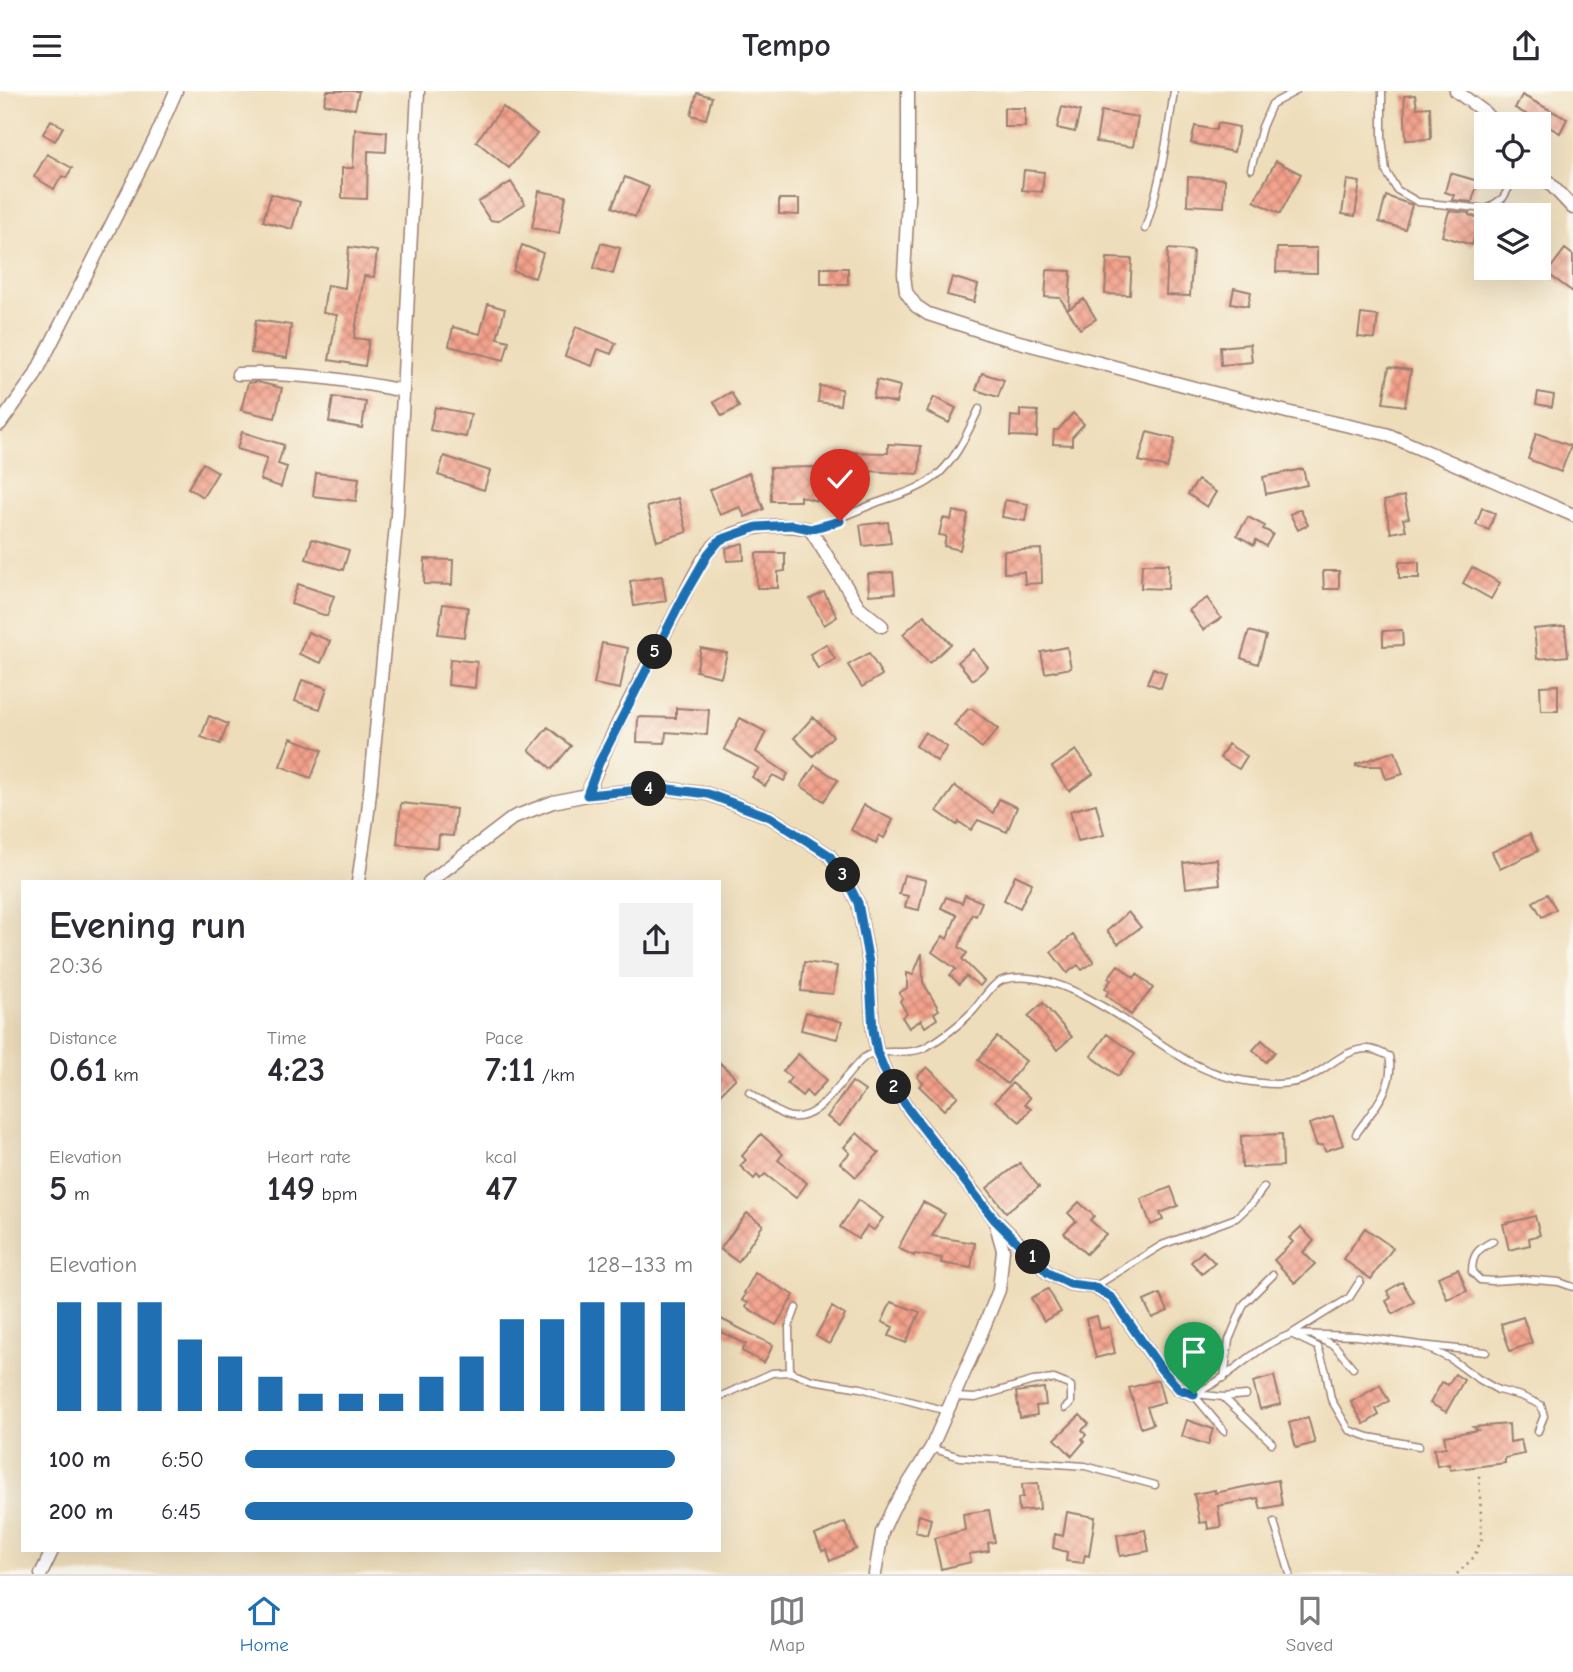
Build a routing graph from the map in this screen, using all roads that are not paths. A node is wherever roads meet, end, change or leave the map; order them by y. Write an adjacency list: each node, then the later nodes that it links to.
1 (176, 91): 17 (street)
2 (418, 91): 15 (street)
3 (908, 91): 18 (street)
4 (1174, 91): 13 (lane)
5 (1296, 91): 9 (lane)
6 (1382, 91): 11 (lane)
7 (1456, 91): 8 (street)
8 (1483, 112)
9 (1251, 169)
10 (1551, 185): 12 (street)
11 (1508, 189)
12 (1573, 208)
13 (1145, 229)
14 (238, 374): 15 (street)
15 (404, 391): 22 (street)
16 (979, 409): 19 (lane)
17 (0, 423)
18 (1573, 515)
19 (810, 529): 20 (street); 21 (street)
20 (882, 626)
21 (587, 795): 23 (street); 24 (street)
22 (358, 880)
23 (432, 880)
24 (877, 1052): 25 (lane); 26 (lane); 28 (street)
25 (749, 1092)
26 (1356, 1133)
27 (1264, 1187): 32 (lane)
28 (994, 1219): 32 (street); 44 (street)
29 (1493, 1241): 33 (lane)
30 (1273, 1275): 40 (lane)
31 (1360, 1282): 35 (lane)
32 (1094, 1287): 41 (street)
33 (1573, 1287)
34 (796, 1308): 39 (lane)
35 (1291, 1334): 36 (lane); 38 (lane); 40 (lane); 51 (lane)
36 (1420, 1345): 37 (lane); 49 (lane)
37 (1486, 1352)
38 (1353, 1368)
39 (790, 1372): 43 (lane); 47 (lane)
40 (1224, 1378): 41 (lane)
41 (1194, 1394): 45 (lane); 48 (lane)
42 (1246, 1395): 45 (lane)
43 (721, 1396)
44 (955, 1397): 46 (lane); 47 (street)
45 (1223, 1397): 50 (lane)
46 (1065, 1408)
47 (949, 1412): 52 (street)
48 (1224, 1431)
49 (1538, 1431)
50 (1272, 1443)
51 (1419, 1446)
52 (931, 1448): 53 (lane); 57 (street)
53 (1155, 1485)
54 (1275, 1522): 58 (lane)
55 (52, 1552): 56 (street)
56 (41, 1574)
57 (875, 1574)
58 (1290, 1574)

